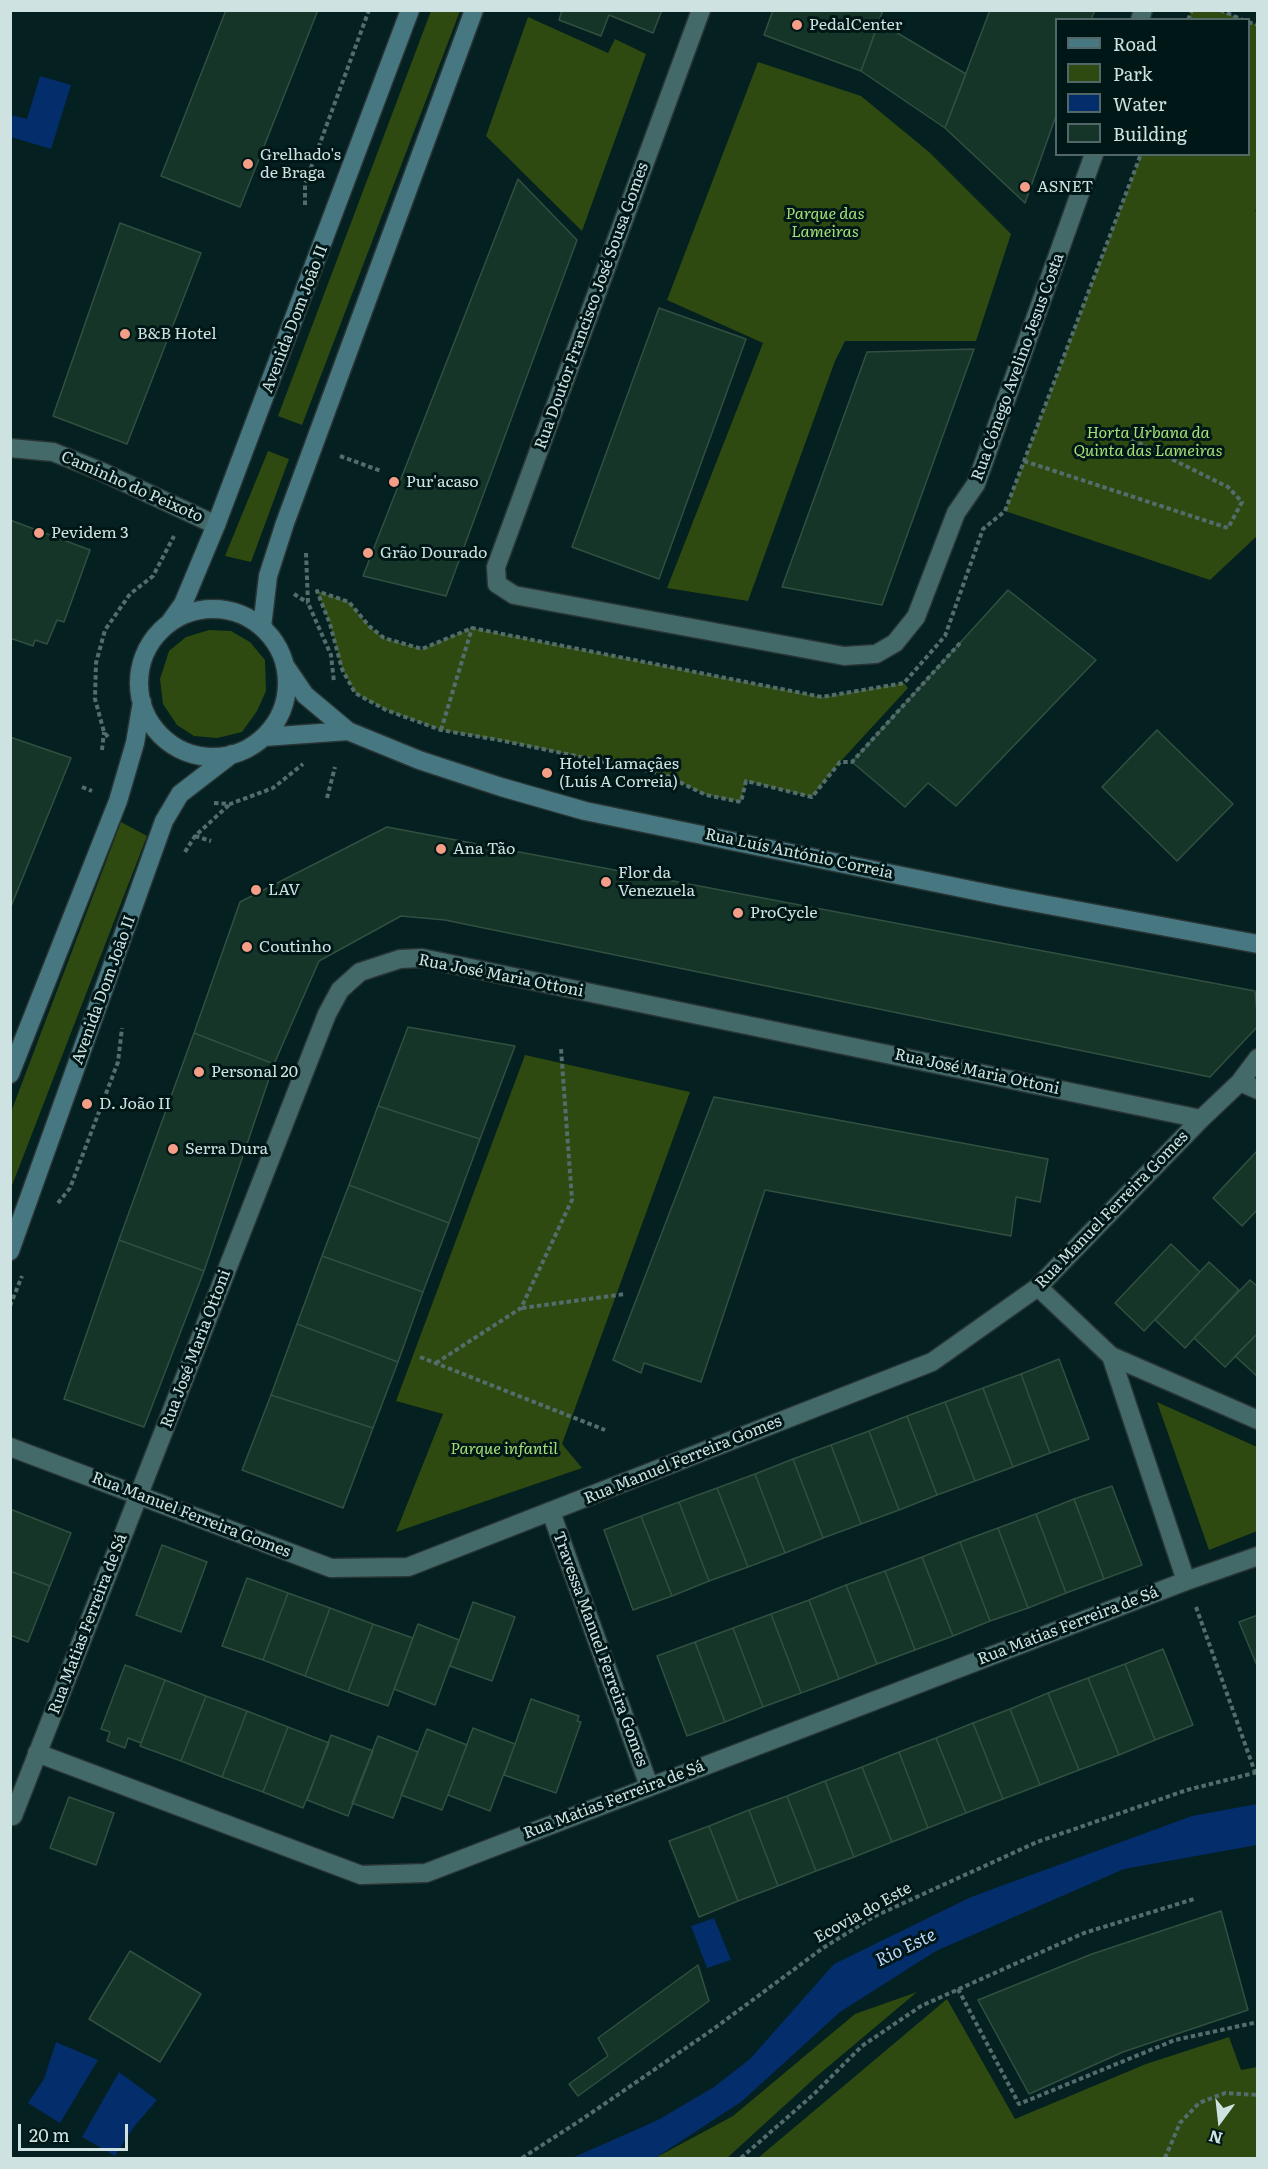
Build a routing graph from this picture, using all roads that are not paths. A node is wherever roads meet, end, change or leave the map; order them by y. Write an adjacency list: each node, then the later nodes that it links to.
1 (410, 10): 6 (main road, Avenida Dom João II)
2 (474, 10): 9 (main road)
3 (701, 10): 7 (street, Rua Doutor Francisco José Sousa Gomes)
4 (1093, 156): 7 (street, Rua Cónego Avelino Jesus Costa)
5 (10, 448): 6 (street, Caminho do Peixoto)
6 (216, 525): 8 (main road, Avenida Dom João II)
7 (513, 595)
8 (170, 622): 9 (main road, Avenida Dom João II); 11 (main road, Avenida Dom João II)
9 (262, 627): 10 (main road, Avenida Dom João II)
10 (286, 667): 12 (main road, Rua Luís António Correia); 13 (main road, Avenida Dom João II)
11 (142, 702): 14 (main road, Avenida Dom João II); 17 (main road, Avenida Dom João II)
12 (348, 731): 13 (main road, Rua Luís António Correia); 15 (main road, Rua Luís António Correia)
13 (264, 737): 14 (main road, Avenida Dom João II)
14 (232, 754): 21 (main road, Avenida Dom João II)
15 (1257, 944)
16 (1257, 1058): 18 (street, Rua Manuel Ferreira Gomes)
17 (10, 1074)
18 (1240, 1082): 19 (street); 20 (street, Rua Manuel Ferreira Gomes)
19 (1257, 1090)
20 (1201, 1119): 22 (street, Rua Manuel Ferreira Gomes); 26 (street, Rua José Maria Ottoni)
21 (10, 1251)
22 (1038, 1287): 23 (street); 27 (street, Rua Manuel Ferreira Gomes)
23 (1111, 1356): 24 (street); 29 (street)
24 (1257, 1420)
25 (10, 1447): 26 (street, Rua Manuel Ferreira Gomes)
26 (139, 1495): 27 (street, Rua Manuel Ferreira Gomes); 30 (street, Rua Matias Ferreira de Sá)
27 (551, 1512): 31 (street, Travessa Manuel Ferreira Gomes)
28 (1257, 1556): 29 (street, Rua Matias Ferreira de Sá)
29 (1186, 1581): 31 (street, Rua Matias Ferreira de Sá)
30 (38, 1753): 31 (street, Rua Matias Ferreira de Sá); 32 (street, Rua Matias Ferreira de Sá)
31 (649, 1786)
32 (13, 1816)

